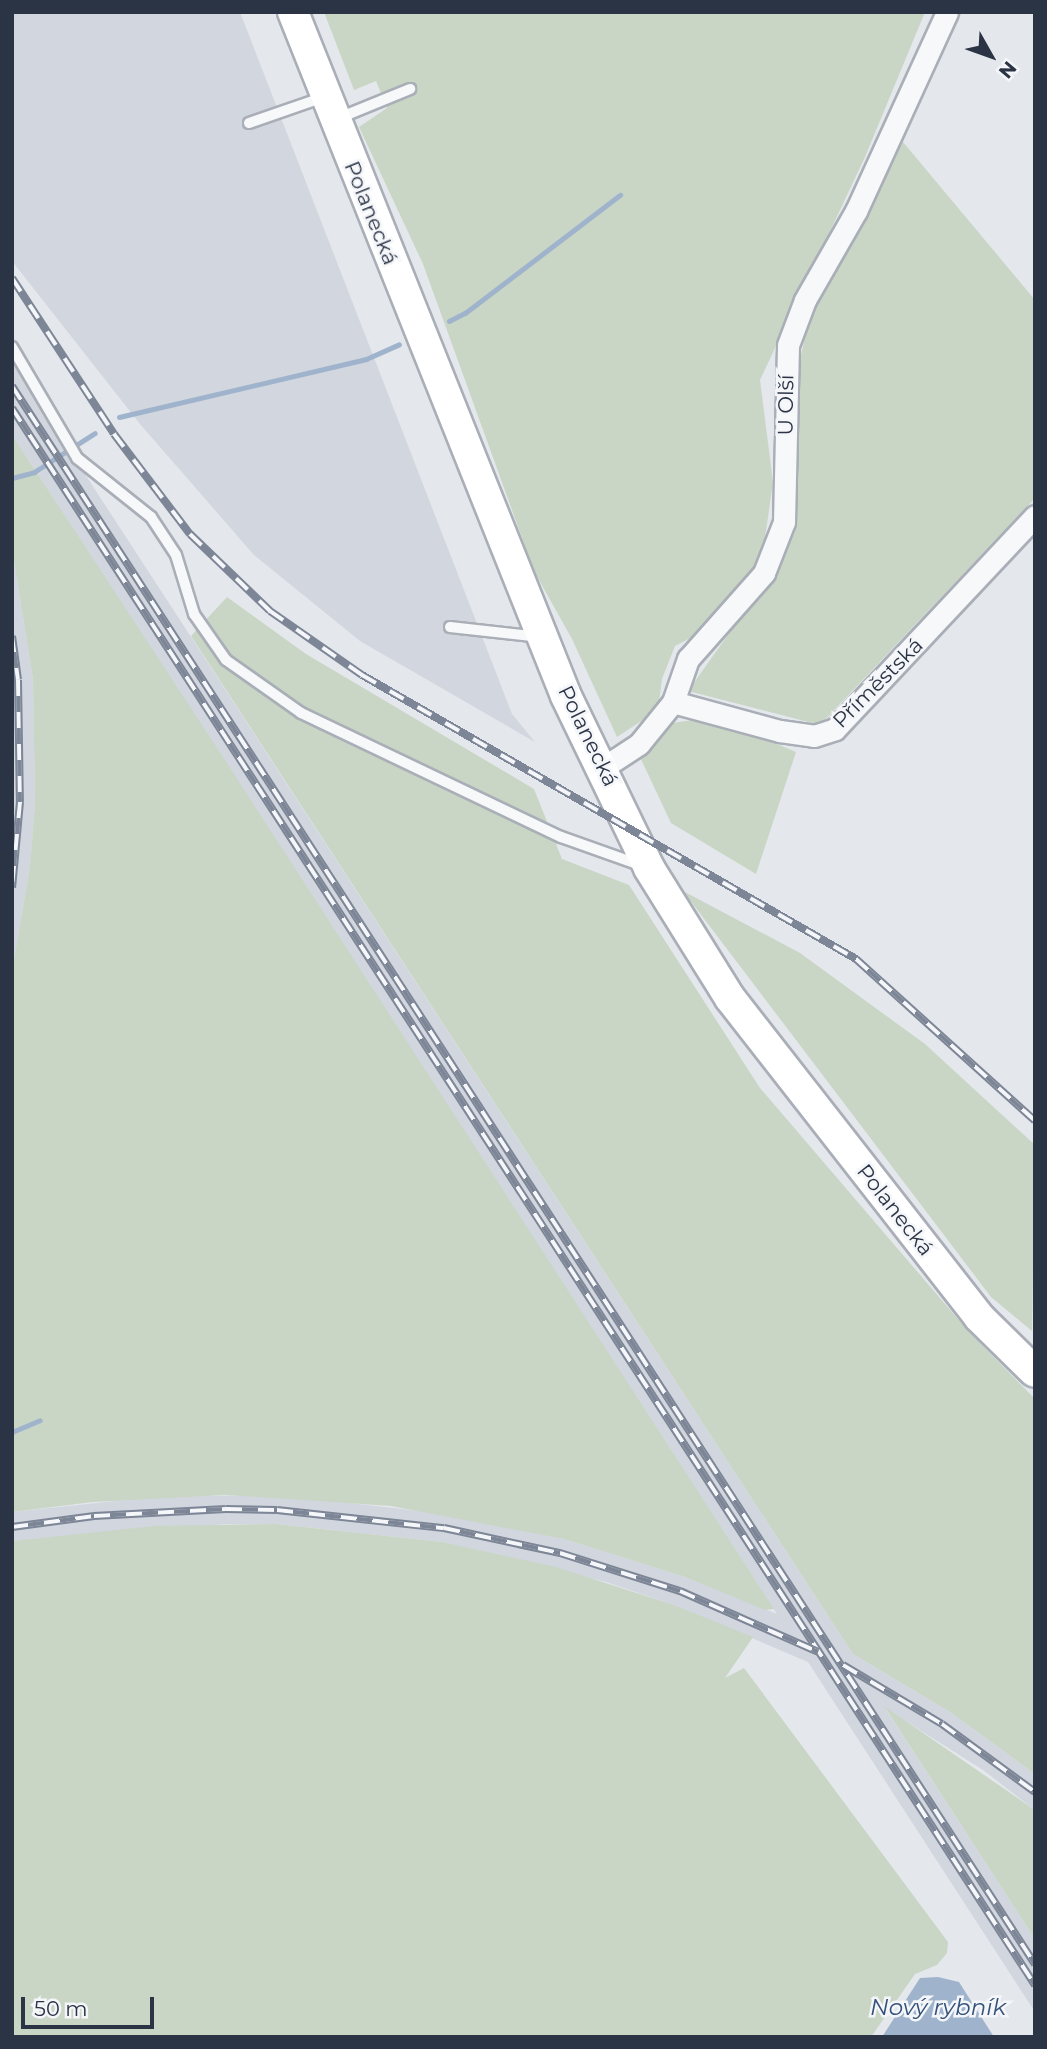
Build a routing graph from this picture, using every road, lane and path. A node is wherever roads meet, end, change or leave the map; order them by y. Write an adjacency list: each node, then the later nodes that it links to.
1 (293, 12): 4 (street, Polanecká)
2 (947, 12): 10 (street, U Olší)
3 (410, 89): 4 (lane)
4 (329, 109): 5 (lane); 9 (street, Polanecká)
5 (249, 123)
6 (12, 347): 12 (lane)
7 (1035, 516): 10 (street, Příměstská)
8 (450, 627): 9 (lane)
9 (542, 637): 11 (street, Polanecká)
10 (673, 702): 11 (street, U Olší)
11 (604, 767): 12 (street, Polanecká)
12 (649, 869): 13 (street, Polanecká)
13 (1035, 1372)

